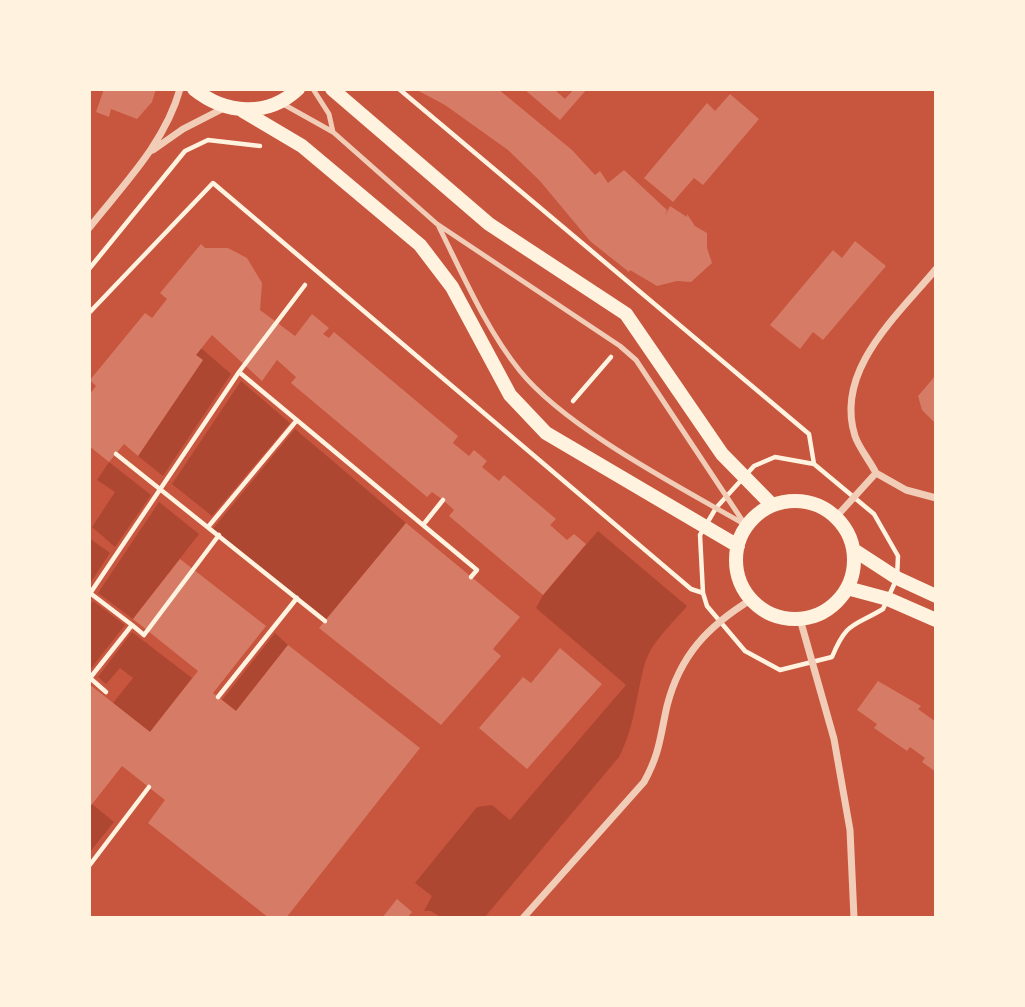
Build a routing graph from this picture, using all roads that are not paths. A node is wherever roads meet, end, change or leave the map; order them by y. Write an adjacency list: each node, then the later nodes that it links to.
1 (180, 89): 10 (street)
2 (194, 89): 7 (main road)
3 (298, 89): 6 (main road)
4 (313, 89): 9 (lane)
5 (332, 89): 16 (main road)
6 (281, 102): 8 (main road); 9 (lane)
7 (225, 107): 8 (main road); 10 (street)
8 (243, 111): 19 (main road)
9 (333, 132): 11 (lane)
10 (150, 152): 12 (street)
11 (437, 224): 18 (lane); 18 (lane)
12 (89, 228)
13 (936, 270): 14 (street)
14 (876, 473): 15 (street); 17 (street)
15 (936, 498)
16 (772, 505): 17 (main road); 18 (main road)
17 (836, 517): 20 (main road)
18 (747, 526): 19 (main road)
19 (738, 546): 23 (main road)
20 (854, 550): 21 (main road); 22 (main road)
21 (847, 588): 24 (main road); 25 (main road)
22 (936, 596)
23 (751, 599): 24 (main road); 26 (street)
24 (800, 618): 27 (street)
25 (936, 620)
26 (523, 918)
27 (854, 918)

